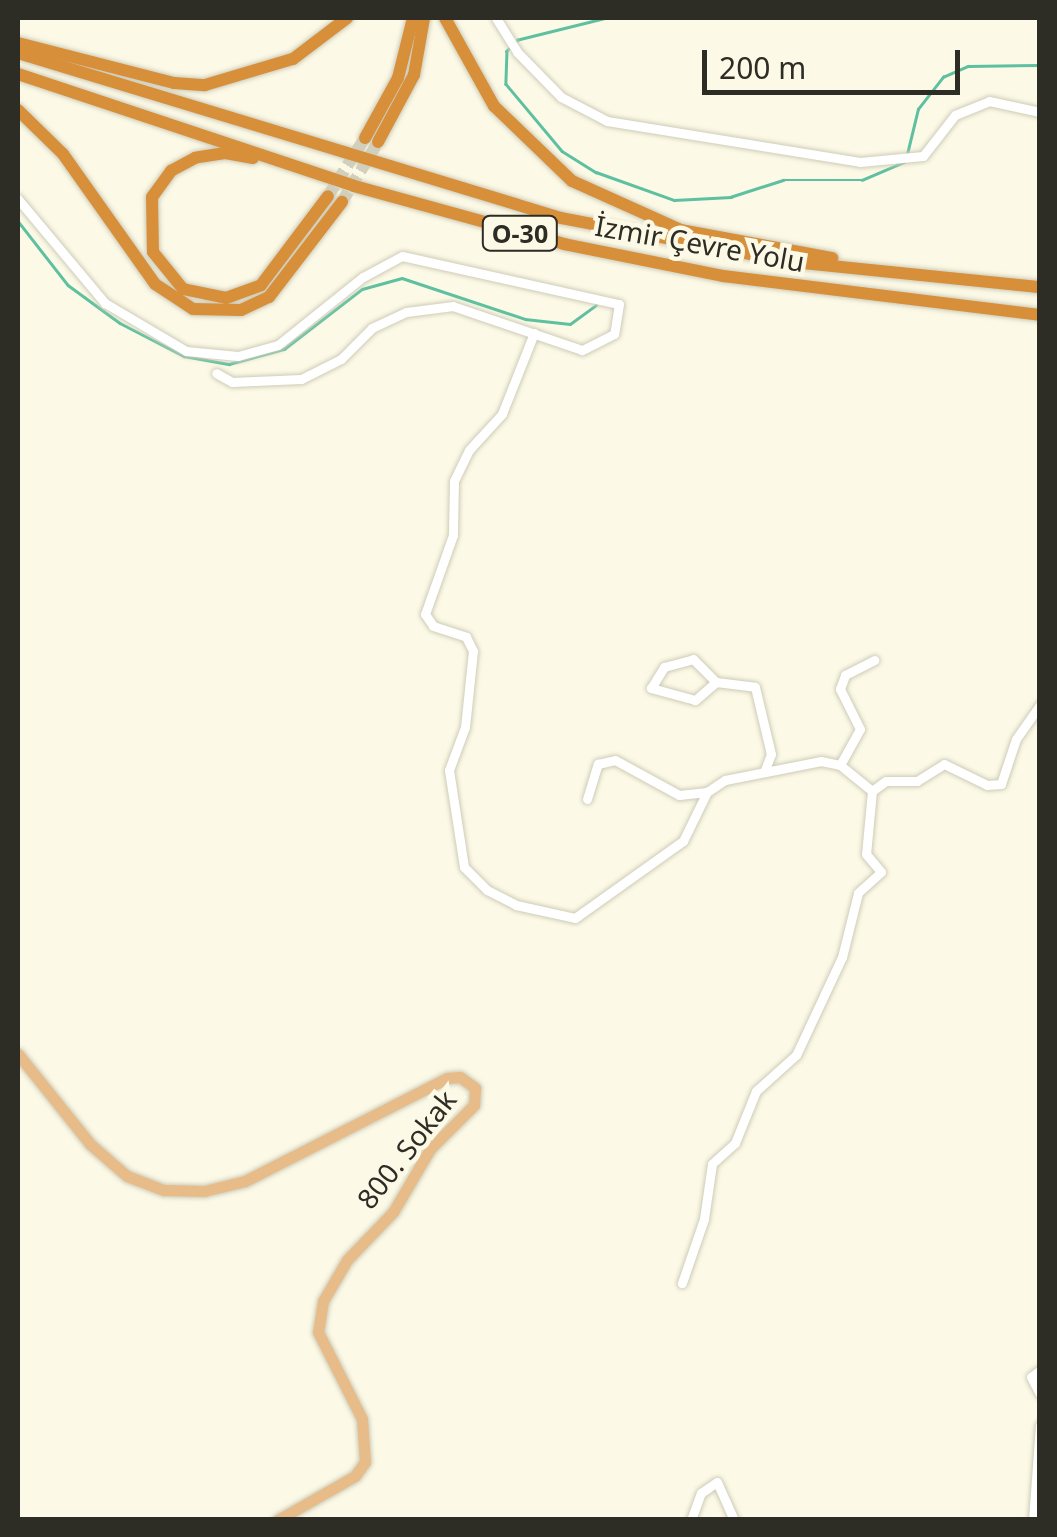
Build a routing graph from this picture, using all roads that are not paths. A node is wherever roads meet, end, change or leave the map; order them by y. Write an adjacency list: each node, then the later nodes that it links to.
1 (347, 18): 6 (highway)
2 (413, 18): 3 (highway)
3 (424, 18)
4 (445, 18): 15 (highway)
5 (497, 18): 10 (street)
6 (18, 43)
7 (18, 53): 15 (highway, İzmir Çevre Yolu / O-30)
8 (18, 74): 11 (highway, İzmir Çevre Yolu / O-30)
9 (18, 110): 14 (highway)
10 (1040, 112)
11 (354, 186): 12 (highway); 17 (highway, İzmir Çevre Yolu / O-30)
12 (328, 196)
13 (18, 200): 18 (street)
14 (342, 202)
15 (938, 276): 16 (highway, İzmir Çevre Yolu / O-30)
16 (1040, 287)
17 (1040, 315)
18 (534, 334): 19 (street); 26 (street)
19 (216, 372)
20 (874, 660): 23 (street)
21 (716, 682): 21 (street); 24 (street)
22 (1040, 704): 25 (street)
23 (840, 764): 24 (street); 25 (street)
24 (764, 772): 26 (street)
25 (872, 791): 29 (street)
26 (707, 792): 27 (street)
27 (588, 799)
28 (21, 1057): 33 (main road, 800. Sokak)
29 (682, 1283)
30 (1040, 1370): 31 (street)
31 (1040, 1394)
32 (1040, 1425): 36 (street)
33 (278, 1520)
34 (691, 1520): 35 (street)
35 (734, 1520)
36 (1033, 1520)

